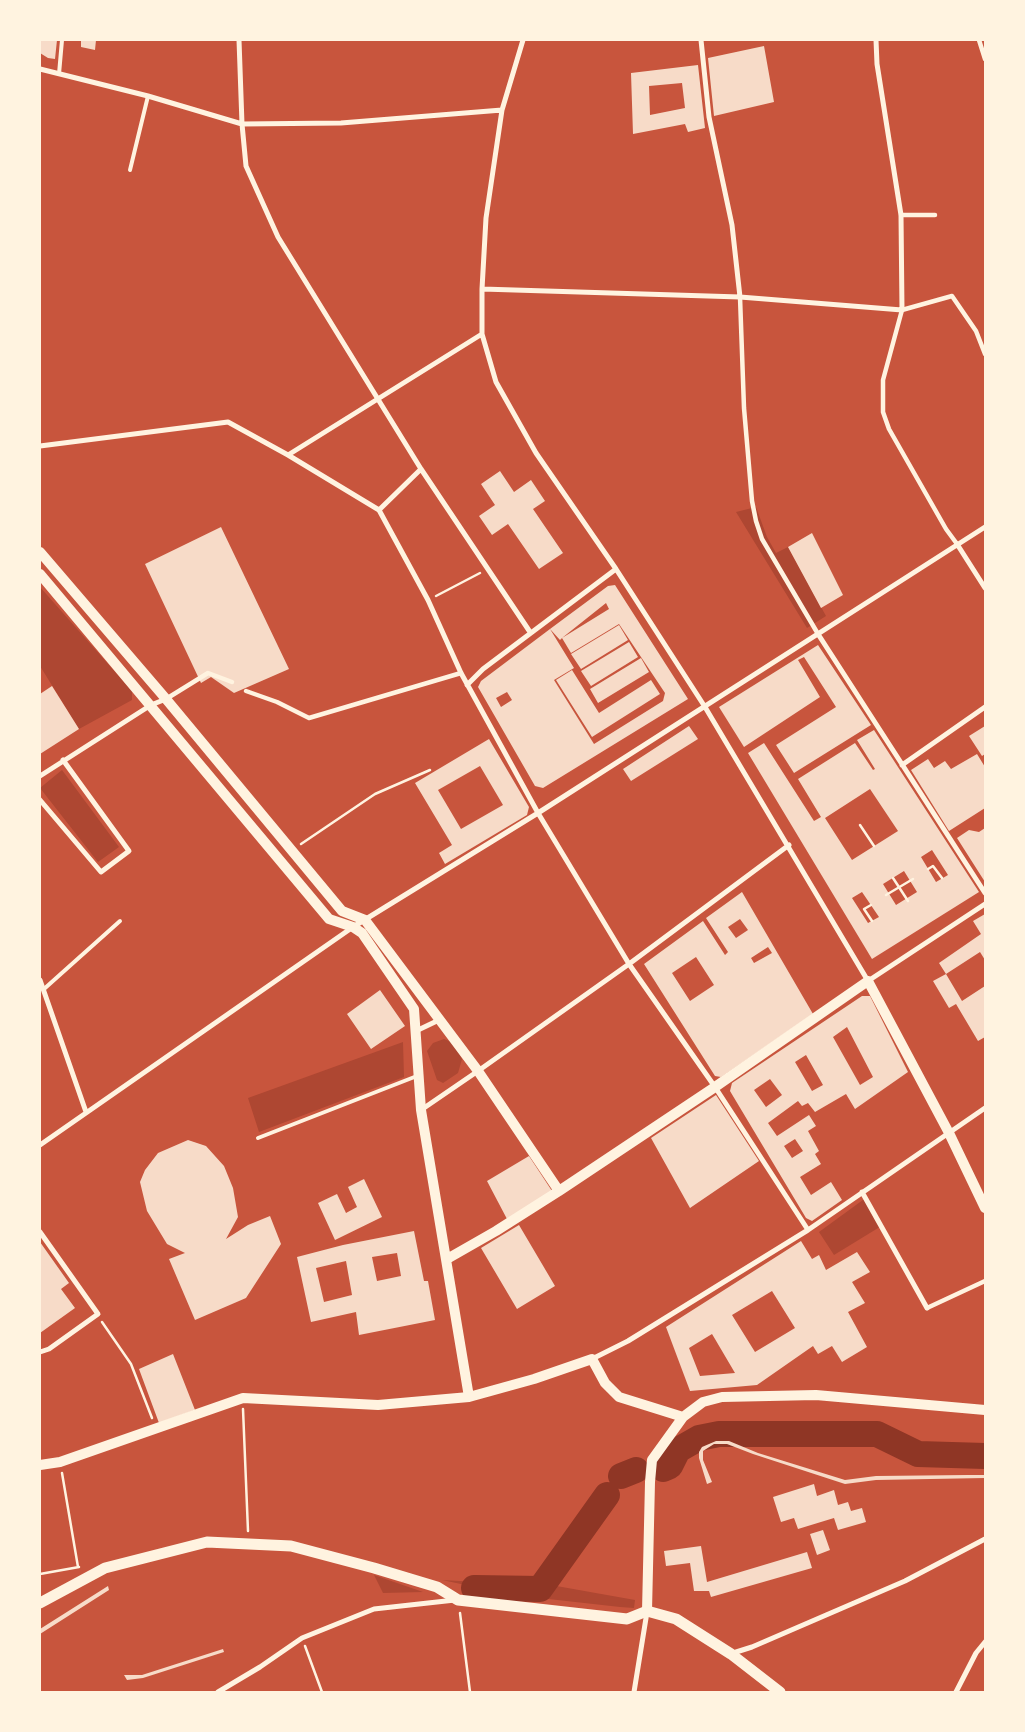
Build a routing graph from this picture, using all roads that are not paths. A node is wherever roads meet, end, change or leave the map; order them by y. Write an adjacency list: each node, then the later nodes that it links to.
1 (62, 40): 9 (lane)
2 (239, 40): 12 (street)
3 (523, 40): 11 (street)
4 (702, 40): 17 (street)
5 (876, 40): 14 (street)
6 (979, 40): 7 (street)
7 (985, 59)
8 (40, 69): 9 (street)
9 (60, 74): 10 (street)
10 (148, 96): 12 (street); 13 (lane)
11 (502, 110): 12 (street); 16 (street)
12 (242, 124): 21 (street)
13 (130, 170)
14 (901, 215): 15 (street); 18 (street)
15 (935, 215)
16 (482, 289): 17 (street); 19 (street)
17 (740, 297): 18 (street); 33 (street)
18 (902, 310): 20 (street); 27 (street)
19 (482, 334): 21 (street); 29 (street)
20 (985, 354)
21 (377, 400): 23 (street); 24 (street)
22 (40, 446): 23 (street)
23 (288, 455): 25 (street)
24 (421, 469): 25 (street); 32 (street)
25 (379, 510): 34 (street)
26 (985, 527): 27 (street)
27 (957, 544): 31 (street); 33 (street)
28 (40, 552): 38 (main road)
29 (616, 569): 32 (street); 40 (street)
30 (40, 574): 39 (main road)
31 (985, 588)
32 (530, 632): 36 (street)
33 (818, 634): 40 (street); 43 (street)
34 (461, 674): 36 (street); 37 (street)
35 (232, 682): 38 (street)
36 (467, 685): 46 (street)
37 (246, 691)
38 (166, 699): 39 (street); 50 (main road)
39 (151, 705): 42 (street); 52 (main road)
40 (705, 707): 46 (street); 47 (street)
41 (985, 707): 43 (street)
42 (63, 760): 44 (street); 45 (street)
43 (902, 764): 48 (street)
44 (40, 776)
45 (40, 800)
46 (538, 813): 50 (street); 53 (street)
47 (789, 844): 53 (street); 55 (street)
48 (985, 892)
49 (985, 904): 55 (street)
50 (365, 920): 52 (street); 57 (main road)
51 (120, 921): 56 (lane)
52 (353, 927): 58 (main road); 64 (street)
53 (629, 964): 59 (street); 61 (street)
54 (40, 980): 56 (street)
55 (868, 981): 61 (main road); 65 (main road)
56 (44, 989): 64 (street)
57 (439, 1020): 58 (street); 59 (main road)
58 (416, 1031): 60 (main road)
59 (478, 1071): 63 (street); 68 (main road)
60 (418, 1076): 63 (main road); 66 (lane)
61 (715, 1087): 68 (main road); 71 (street)
62 (985, 1108): 65 (street)
63 (421, 1110): 73 (main road)
64 (86, 1112): 67 (street)
65 (949, 1133): 69 (street); 70 (main road)
66 (258, 1138)
67 (40, 1145)
68 (559, 1191): 73 (main road)
69 (862, 1192): 71 (street); 75 (street)
70 (985, 1208)
71 (808, 1230): 77 (street)
72 (40, 1232): 76 (street)
73 (447, 1259): 78 (main road)
74 (985, 1281): 75 (street)
75 (928, 1308)
76 (40, 1352)
77 (592, 1359): 78 (main road); 80 (main road)
78 (469, 1397): 81 (main road)
79 (985, 1410): 80 (main road)
80 (683, 1417): 85 (main road)
81 (40, 1465)
82 (985, 1540): 87 (street)
83 (458, 1600): 84 (main road); 85 (main road); 88 (street)
84 (40, 1603)
85 (647, 1611): 87 (main road); 89 (street)
86 (985, 1642): 91 (street)
87 (731, 1654): 90 (main road)
88 (218, 1692)
89 (634, 1692)
90 (780, 1692)
91 (956, 1692)

